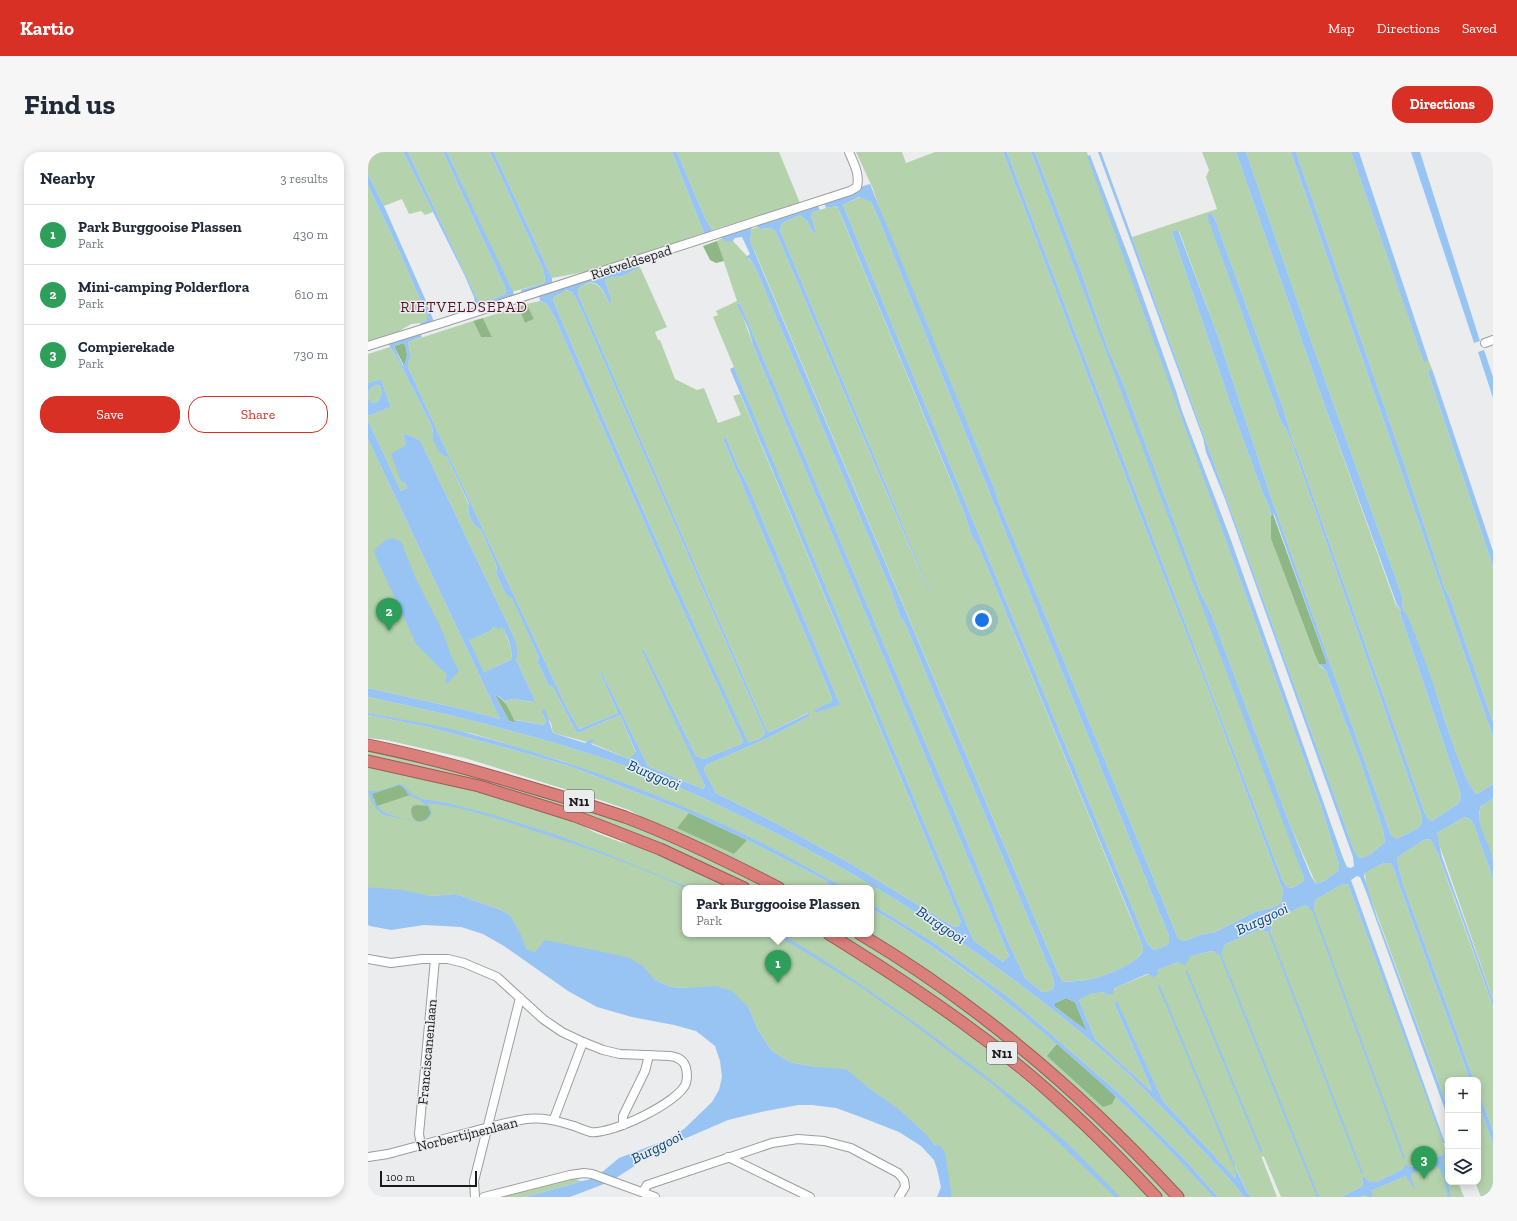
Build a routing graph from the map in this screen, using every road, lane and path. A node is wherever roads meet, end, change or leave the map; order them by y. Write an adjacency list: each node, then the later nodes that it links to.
1 (849, 152): 2 (street, Rietveldsepad)
2 (368, 346)
3 (368, 745): 6 (highway, N11)
4 (368, 761): 5 (highway, N11)
5 (738, 885)
6 (773, 885)
7 (834, 937): 26 (highway, N11)
8 (865, 937): 27 (highway, N11)
9 (368, 959): 10 (street, Norbertijnenlaan)
10 (435, 959): 11 (street, Norbertijnenlaan); 17 (street, Franciscanenlaan)
11 (520, 998): 12 (street, Norbertijnenlaan); 16 (street)
12 (583, 1042): 13 (street, Norbertijnenlaan); 14 (street)
13 (649, 1055): 15 (street); 15 (street, Norbertijnenlaan)
14 (554, 1120): 15 (street, Norbertijnenlaan); 16 (street, Norbertijnenlaan)
15 (623, 1125)
16 (487, 1127): 17 (street, Norbertijnenlaan); 21 (street)
17 (421, 1145): 18 (street, Norbertijnenlaan)
18 (368, 1157)
19 (728, 1157): 20 (street); 24 (street); 25 (street)
20 (643, 1192): 22 (street); 23 (street)
21 (475, 1197)
22 (484, 1197)
23 (655, 1197)
24 (810, 1197)
25 (899, 1197)
26 (1156, 1197)
27 (1178, 1197)

